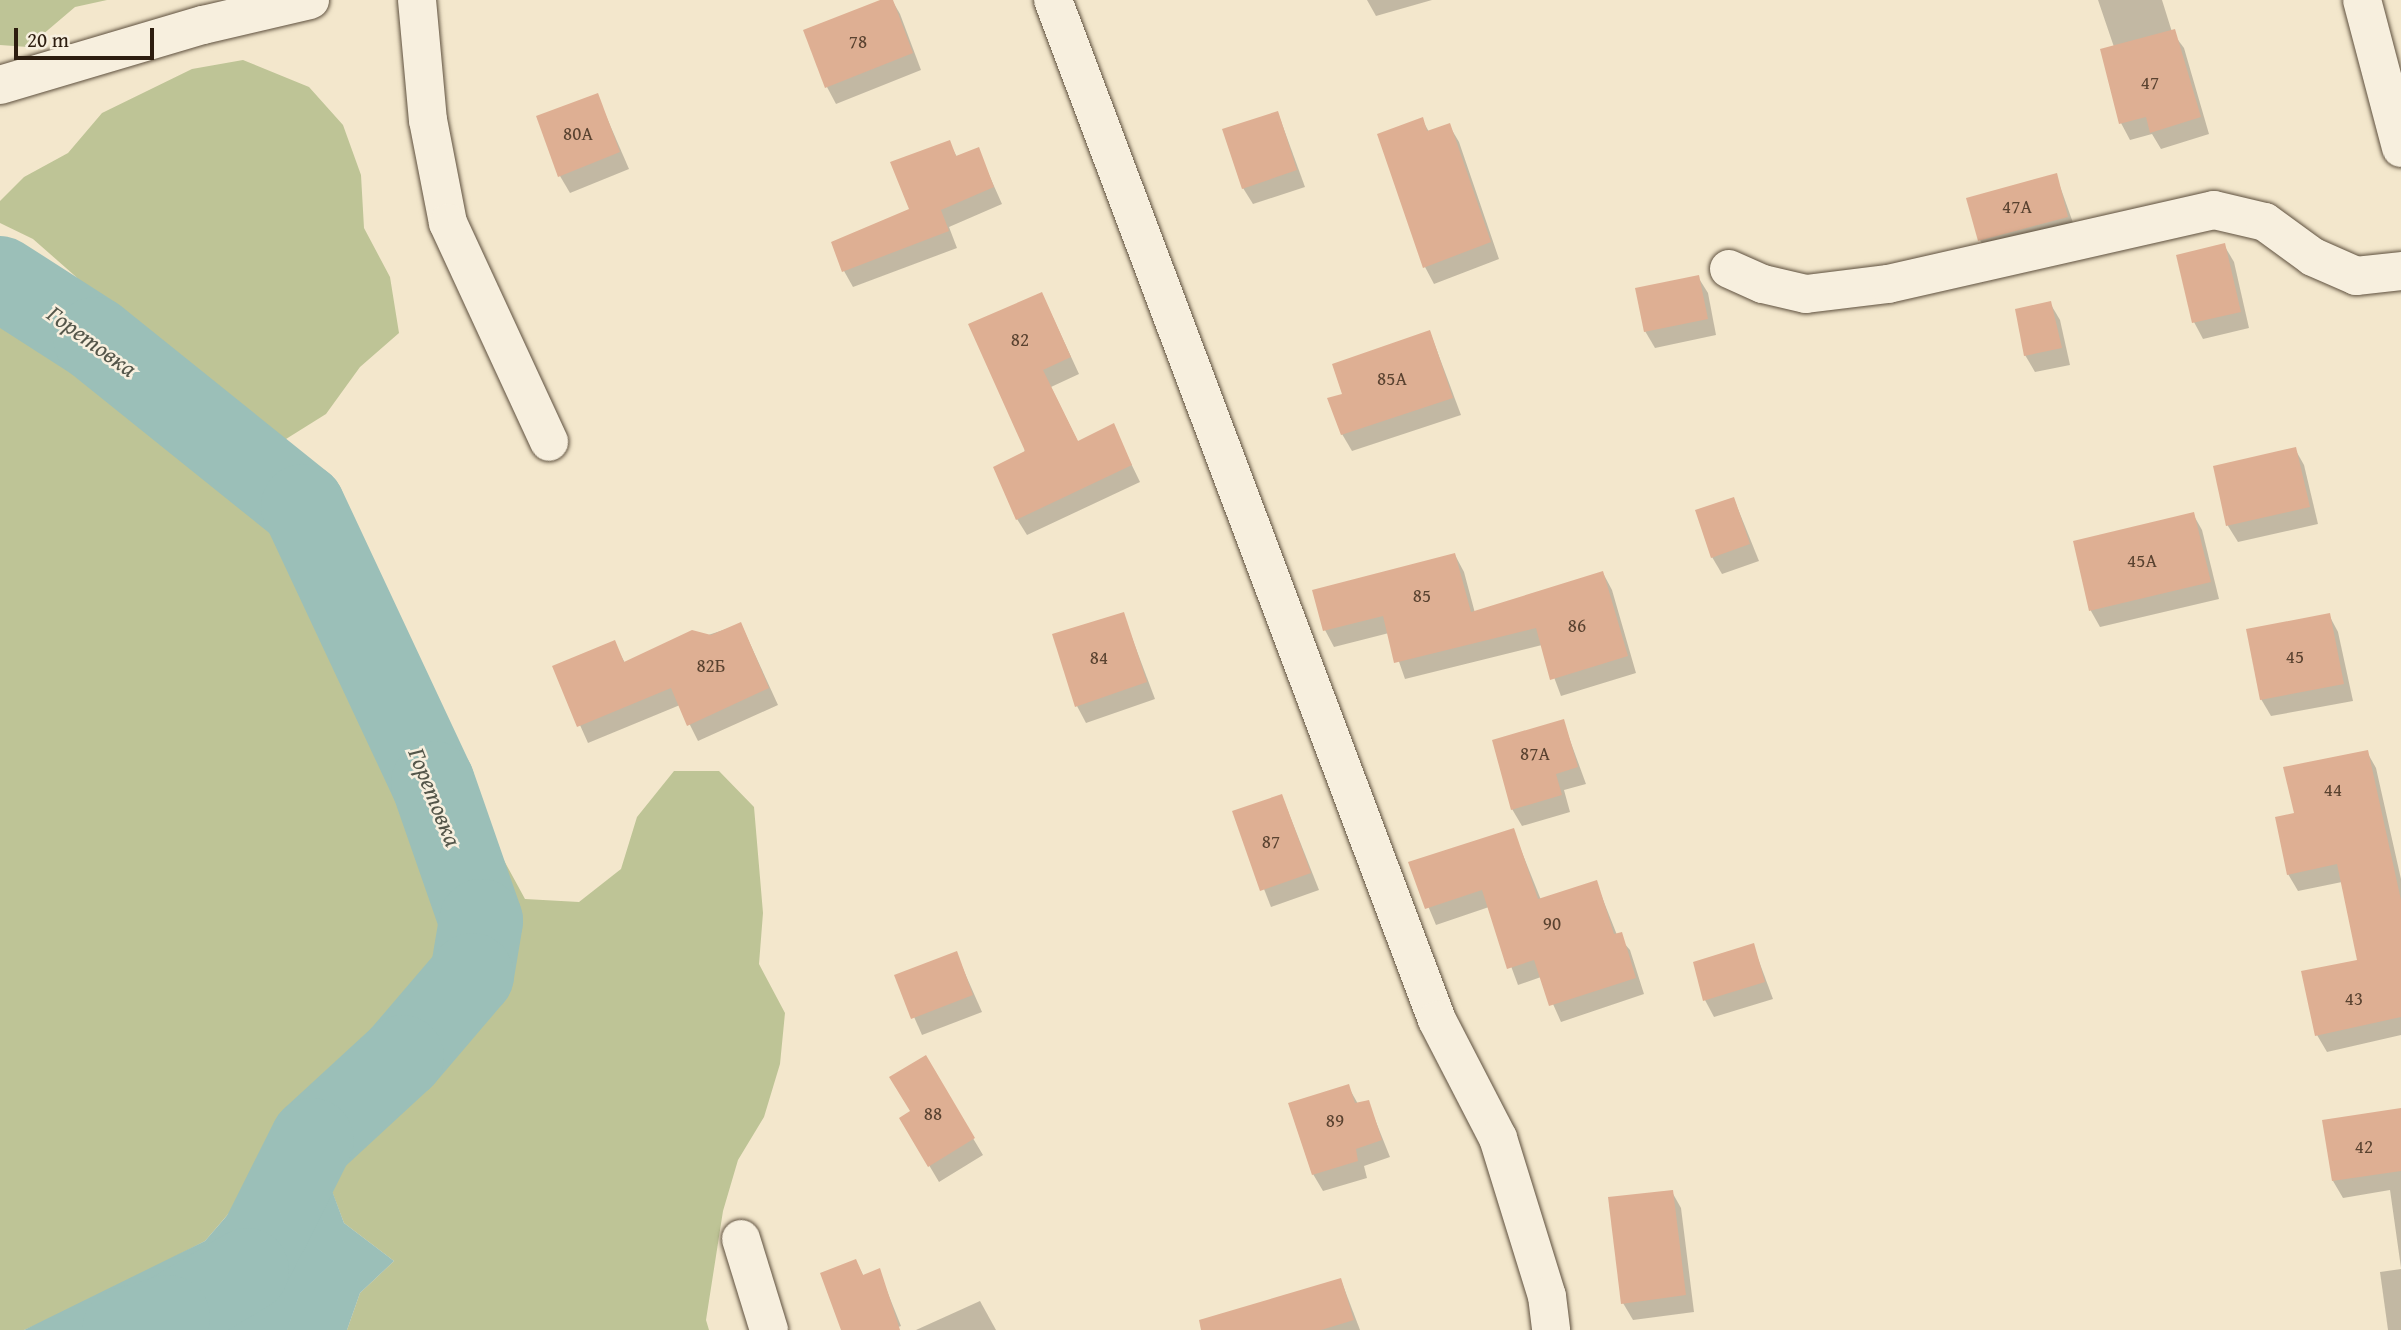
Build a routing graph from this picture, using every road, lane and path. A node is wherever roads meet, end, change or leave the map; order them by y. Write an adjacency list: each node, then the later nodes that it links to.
1 (310, 0): 5 (street)
2 (417, 0): 9 (street)
3 (1052, 0): 12 (street)
4 (2362, 0): 6 (street)
5 (0, 85)
6 (2401, 148)
7 (1729, 269): 8 (street)
8 (2401, 271)
9 (549, 442)
10 (741, 1239): 11 (street)
11 (769, 1330)
12 (1551, 1330)

